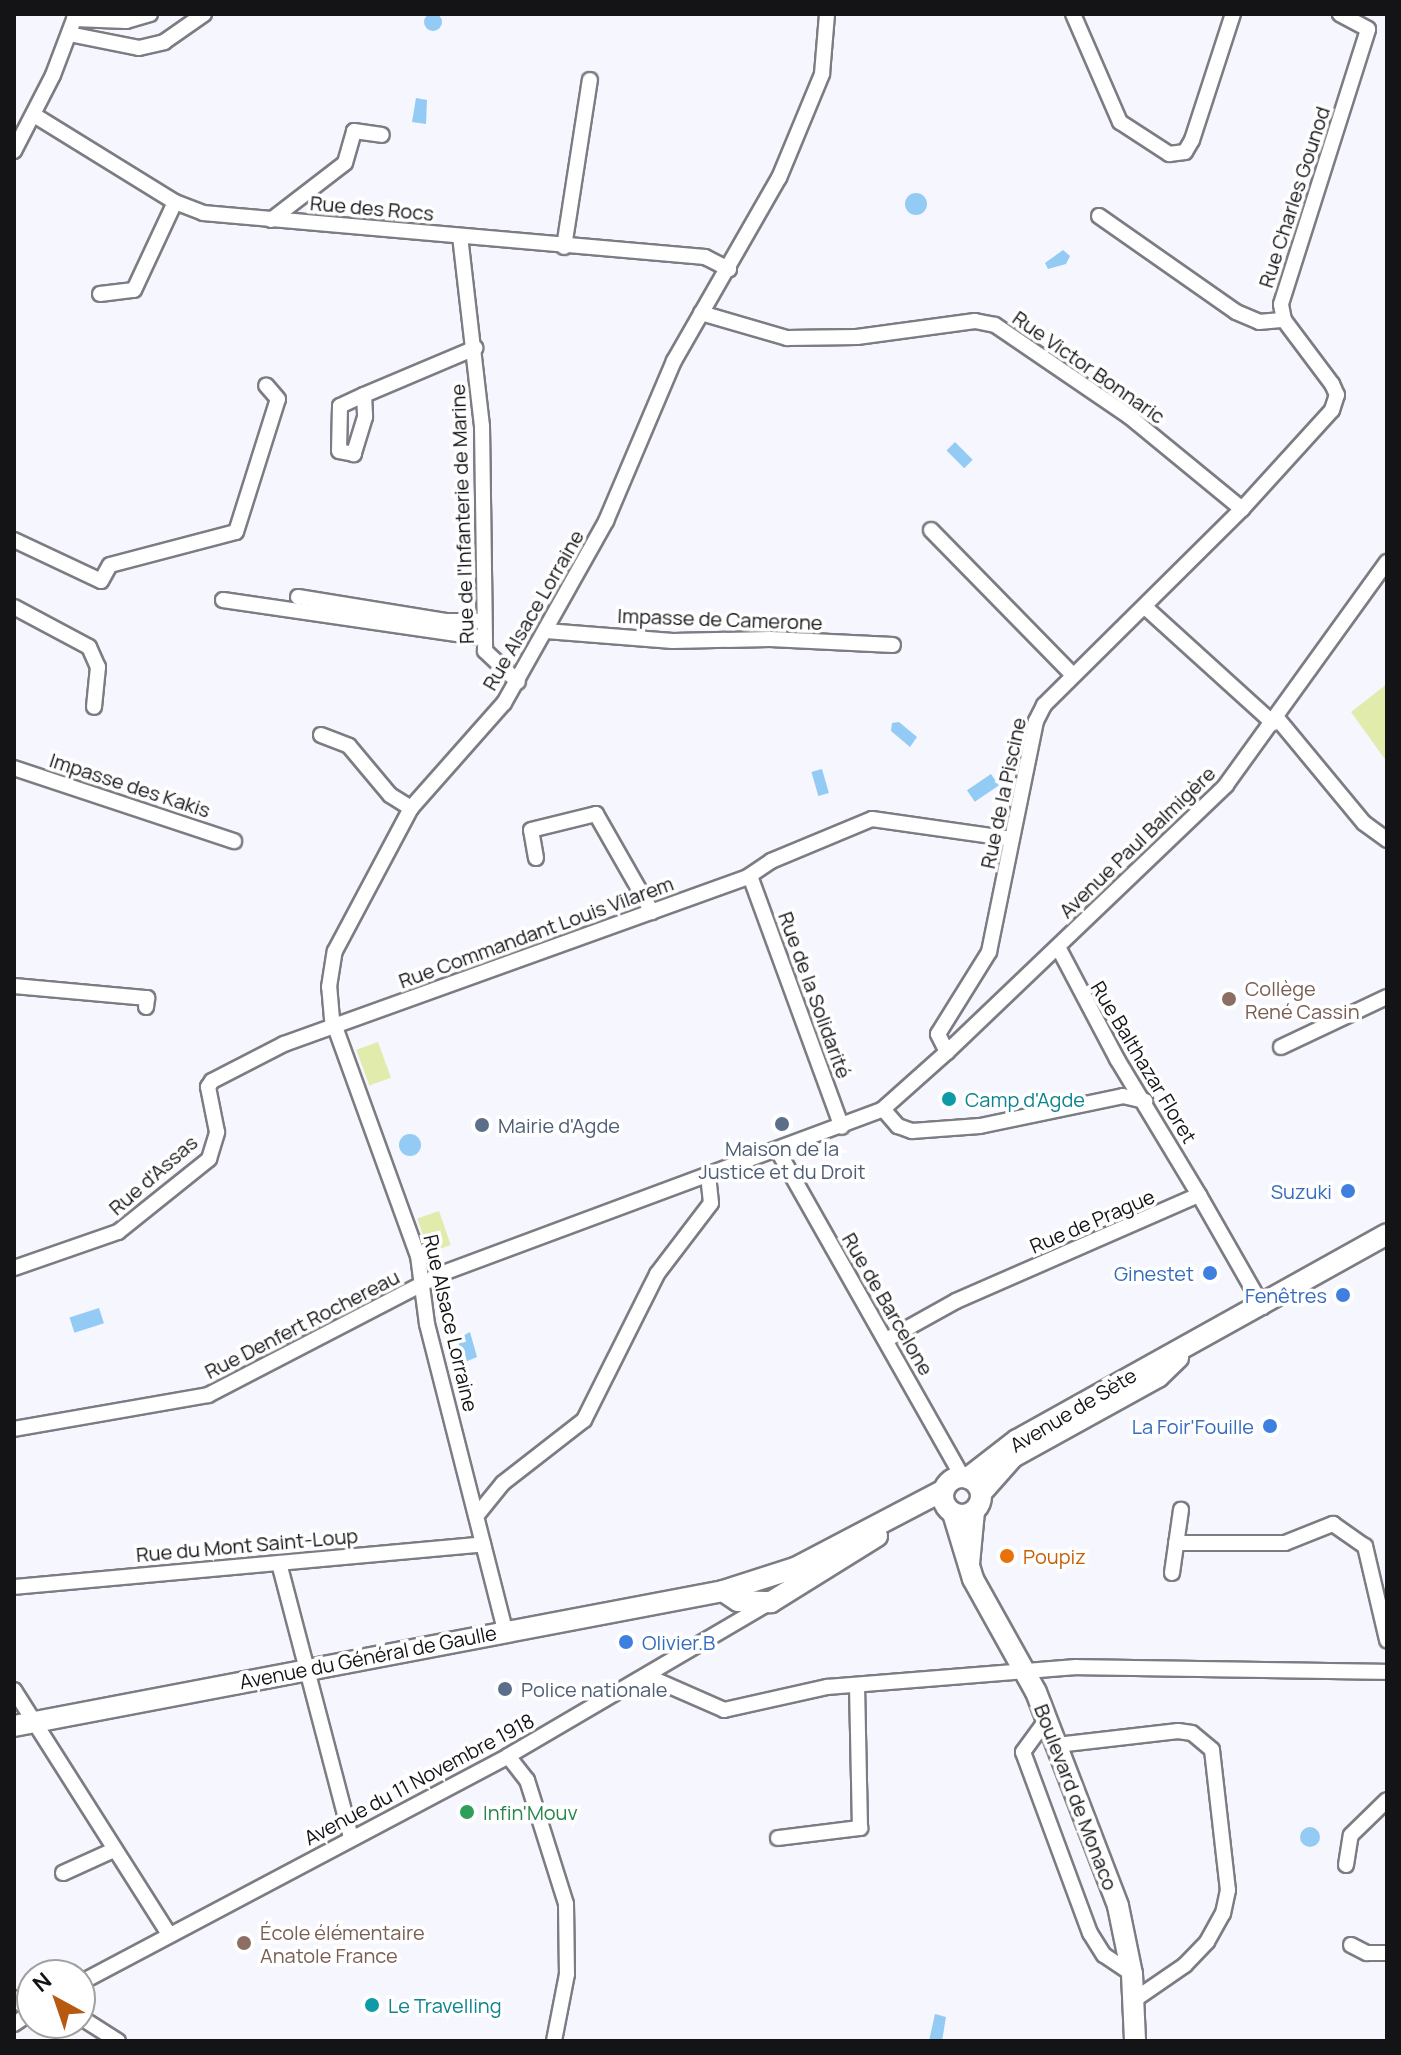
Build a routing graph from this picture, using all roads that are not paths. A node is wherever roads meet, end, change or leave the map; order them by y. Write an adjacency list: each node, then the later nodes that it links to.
1 (150, 14): 7 (street)
2 (204, 14): 8 (street)
3 (827, 14): 18 (street, Rue Alsace Lorraine)
4 (1073, 14): 5 (street)
5 (1233, 14)
6 (1340, 14): 21 (street, Rue Charles Gounod)
7 (75, 16): 8 (street)
8 (69, 34): 10 (street)
9 (590, 80): 17 (street)
10 (34, 115): 12 (street); 13 (street, Rue des Rocs)
11 (382, 135): 15 (street)
12 (14, 151)
13 (175, 202): 15 (street, Rue des Rocs); 19 (street)
14 (1099, 216): 21 (street)
15 (271, 220): 16 (street, Rue des Rocs)
16 (460, 236): 17 (street, Rue des Rocs); 22 (street, Rue de l'Infanterie de Marine)
17 (564, 247): 18 (street, Rue des Rocs)
18 (729, 269): 20 (street, Rue Alsace Lorraine)
19 (100, 294)
20 (701, 313): 25 (street, Rue Victor Bonnaric); 34 (street, Rue Alsace Lorraine)
21 (1284, 320): 25 (street, Rue de la Piscine)
22 (475, 348): 24 (street); 33 (street, Rue de l'Infanterie de Marine)
23 (266, 385): 27 (street)
24 (364, 395)
25 (1242, 509): 32 (street, Rue de la Piscine)
26 (931, 530): 37 (street)
27 (14, 540)
28 (1387, 562): 40 (street, Avenue Paul Balmigère)
29 (298, 597): 33 (street)
30 (223, 600): 35 (street)
31 (14, 607): 39 (street)
32 (1145, 607): 37 (street, Rue de la Piscine); 40 (street)
33 (482, 621): 35 (street, Rue de l'Infanterie de Marine)
34 (546, 631): 36 (street, Impasse de Camerone); 38 (street, Rue Alsace Lorraine)
35 (484, 638): 38 (street, Rue de l'Infanterie de Marine)
36 (893, 645)
37 (1073, 675): 44 (street, Rue de la Piscine)
38 (518, 682): 43 (street, Rue Alsace Lorraine)
39 (94, 707)
40 (1275, 721): 45 (street); 50 (street, Avenue Paul Balmigère)
41 (321, 735): 43 (street)
42 (14, 768): 46 (street, Impasse des Kakis)
43 (411, 808): 54 (street, Rue Alsace Lorraine)
44 (1012, 839): 48 (street, Rue Commandant Louis Vilarem); 56 (street, Rue de la Piscine)
45 (1387, 840)
46 (234, 841)
47 (536, 858): 49 (street)
48 (750, 876): 49 (street, Rue Commandant Louis Vilarem); 59 (street, Rue de la Solidarité)
49 (652, 912): 54 (street, Rue Commandant Louis Vilarem)
50 (1058, 947): 56 (street, Avenue Paul Balmigère); 57 (street, Rue Balthazar Floret)
51 (14, 986): 53 (street)
52 (1387, 997): 55 (street)
53 (146, 1007)
54 (335, 1026): 64 (street, Rue d'Assas); 65 (street, Rue Alsace Lorraine)
55 (1281, 1047)
56 (947, 1052): 58 (street)
57 (1146, 1102): 58 (street); 62 (street, Rue Balthazar Floret)
58 (883, 1109): 59 (street)
59 (842, 1127): 60 (street)
60 (778, 1151): 61 (street, Rue Denfert Rochereau); 67 (street, Rue de Barcelone)
61 (708, 1176): 65 (street, Rue Denfert Rochereau); 71 (street)
62 (1199, 1195): 66 (street); 67 (street, Rue de Prague)
63 (1387, 1234): 66 (main road, Avenue de Sète)
64 (14, 1268)
65 (421, 1285): 68 (street, Rue Denfert Rochereau); 71 (street, Rue Alsace Lorraine)
66 (1263, 1307): 69 (main road, Avenue de Sète)
67 (886, 1340): 69 (street, Rue de Barcelone)
68 (14, 1429)
69 (962, 1496): 75 (main road, Avenue de Sète); 79 (main road, Avenue de Sète); 83 (main road, Boulevard de Monaco)
70 (1181, 1510): 72 (street)
71 (477, 1515): 73 (street, Rue Alsace Lorraine)
72 (1176, 1543): 76 (street); 81 (street)
73 (483, 1544): 74 (street, Rue du Mont Saint-Loup); 80 (street, Rue Alsace Lorraine)
74 (279, 1563): 77 (street, Rue du Mont Saint-Loup); 82 (street)
75 (795, 1568): 78 (main road, Avenue du Général de Gaulle)
76 (1172, 1573)
77 (14, 1587)
78 (723, 1591): 79 (main road, Avenue du Général de Gaulle); 80 (main road, Avenue du Général de Gaulle)
79 (771, 1602): 85 (street, Avenue du 11 Novembre 1918)
80 (505, 1630): 82 (main road, Avenue du Général de Gaulle)
81 (1387, 1640)
82 (305, 1669): 89 (main road, Avenue du Général de Gaulle); 93 (street)
83 (1025, 1672): 84 (street); 86 (street); 88 (main road, Boulevard de Monaco)
84 (1387, 1672)
85 (649, 1677): 86 (street); 91 (street, Avenue du 11 Novembre 1918)
86 (857, 1685): 94 (street)
87 (14, 1690): 89 (street)
88 (1047, 1719): 90 (main road, Boulevard de Monaco); 102 (street)
89 (24, 1724): 95 (street)
90 (1057, 1745): 102 (main road, Boulevard de Monaco); 103 (street)
91 (508, 1756): 93 (street, Avenue du 11 Novembre 1918); 106 (street)
92 (1387, 1800): 96 (street)
93 (351, 1837): 98 (street, Avenue du 11 Novembre 1918)
94 (778, 1838)
95 (114, 1850): 97 (street); 98 (street)
96 (1346, 1865)
97 (63, 1873)
98 (169, 1934): 101 (street, Avenue du 11 Novembre 1918)
99 (1351, 1945): 100 (street)
100 (1387, 1953)
101 (96, 1974)
102 (1132, 1974): 103 (main road, Boulevard de Monaco)
103 (1134, 2000): 107 (main road, Boulevard de Monaco)
104 (96, 2027): 105 (street)
105 (118, 2041)
106 (554, 2041)
107 (1135, 2041)

